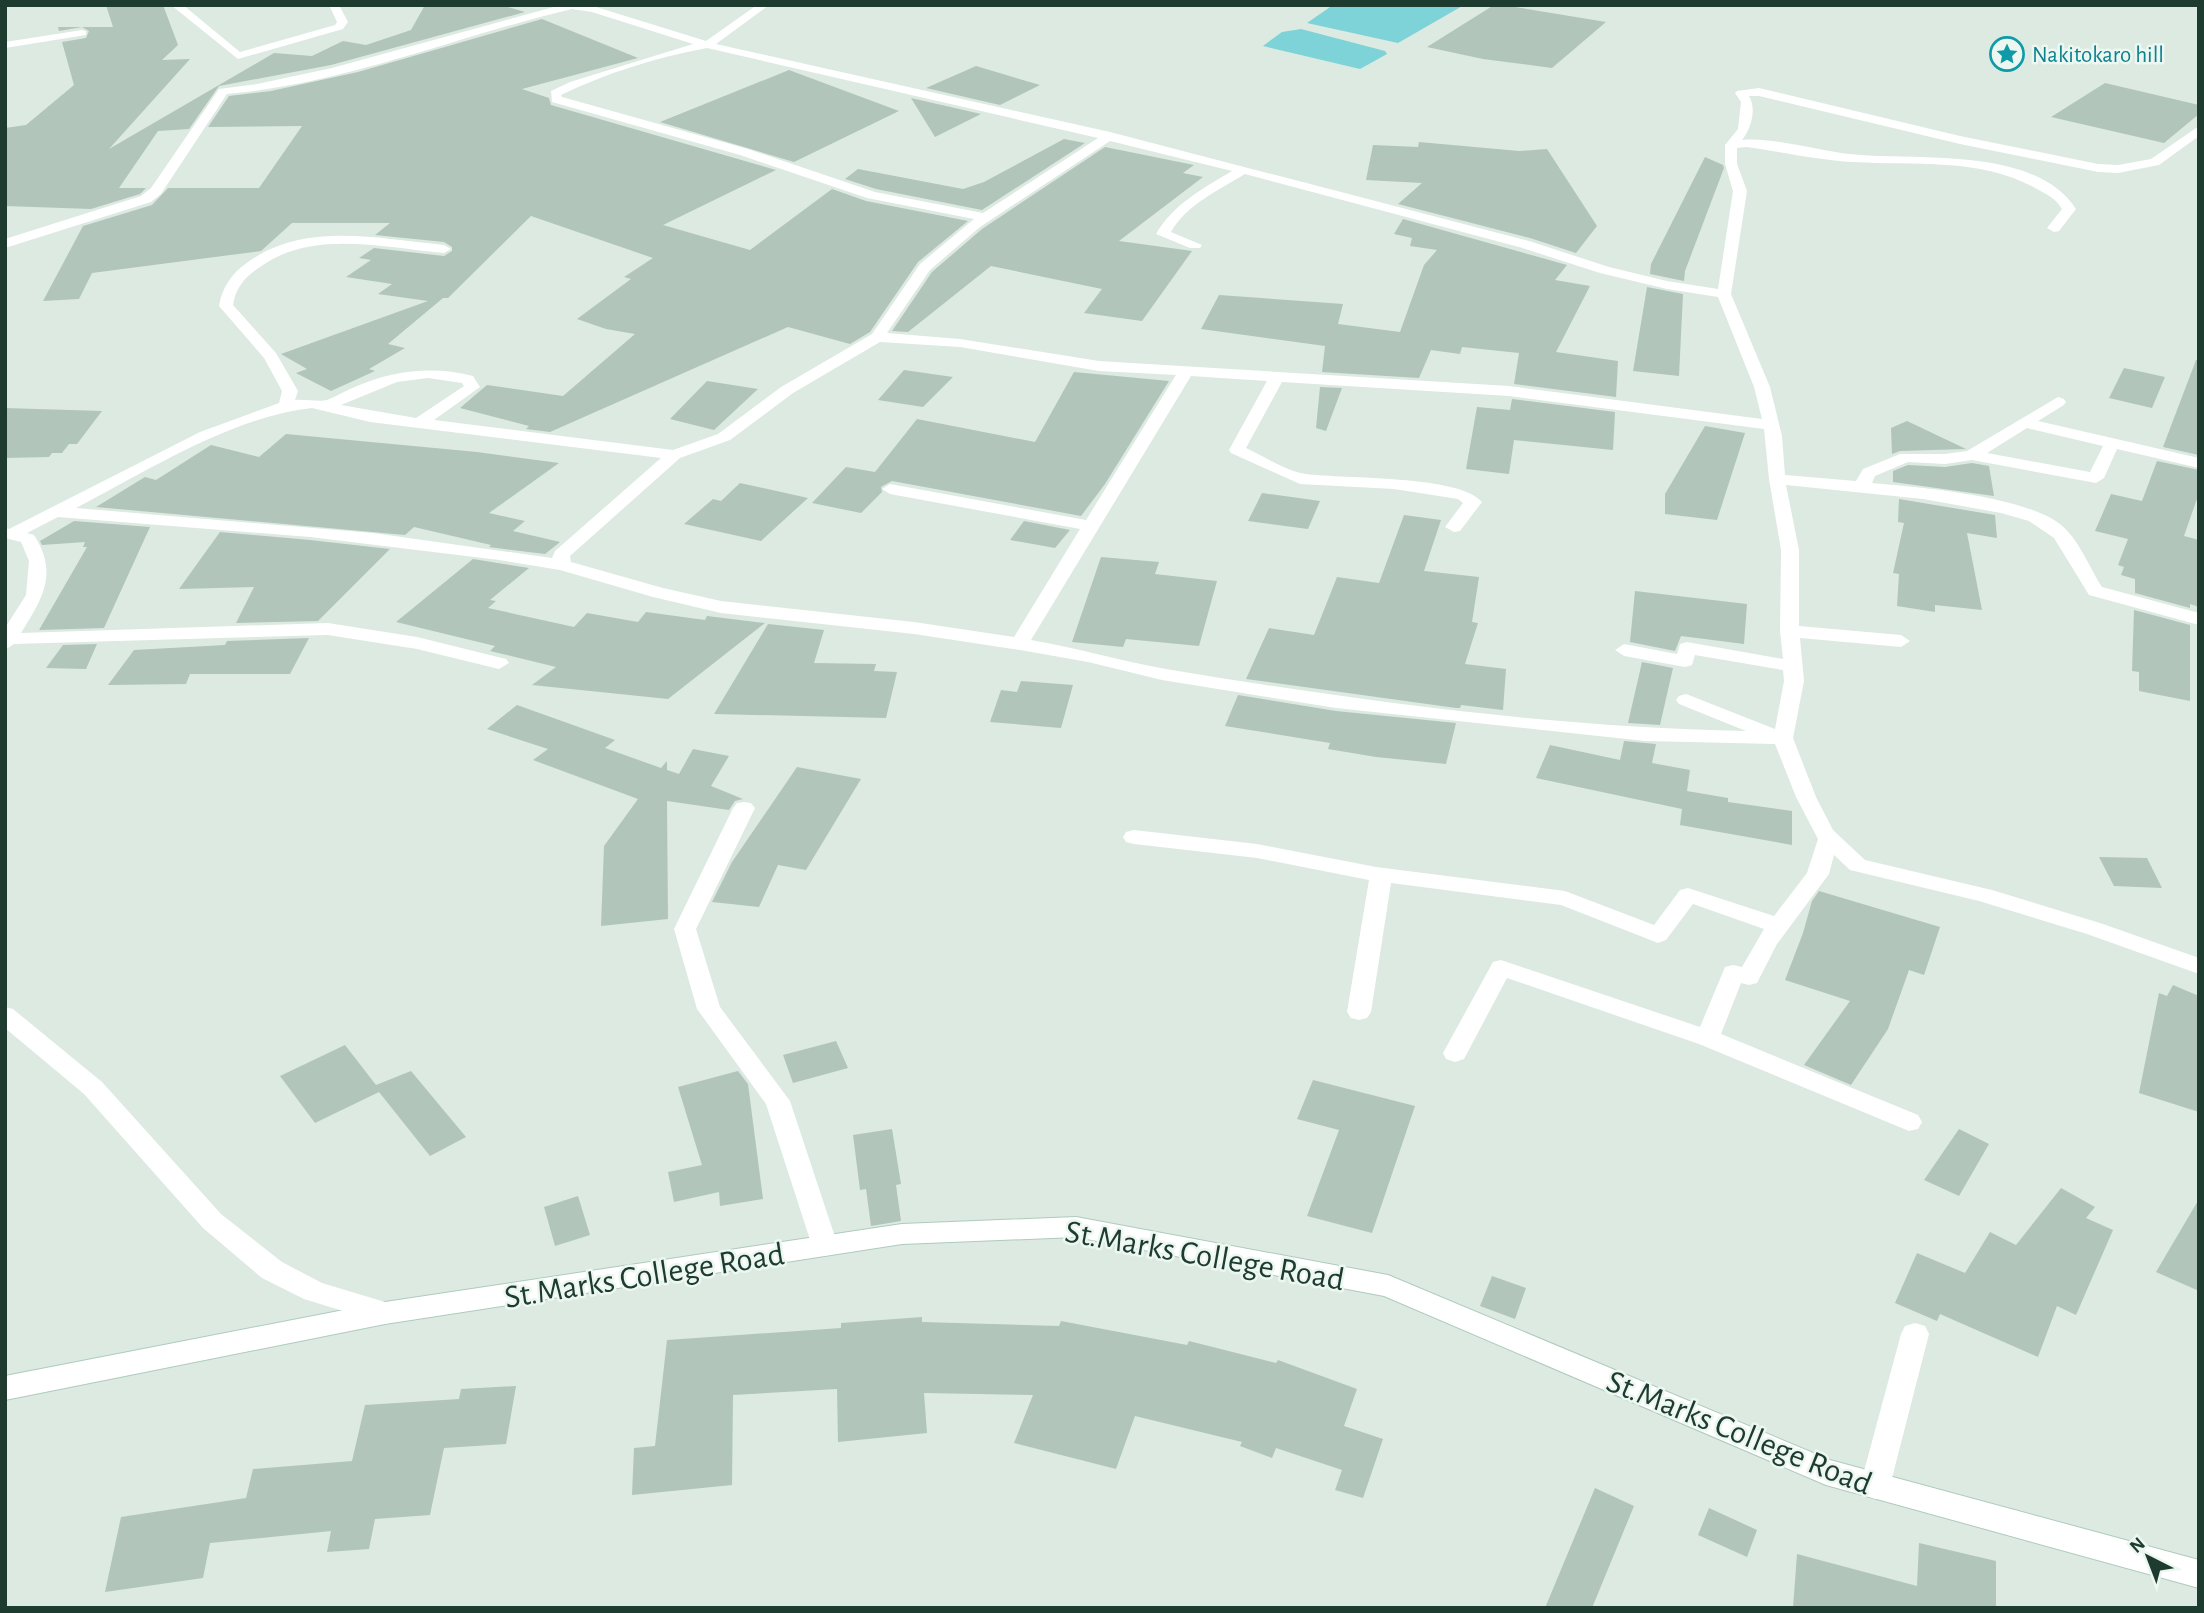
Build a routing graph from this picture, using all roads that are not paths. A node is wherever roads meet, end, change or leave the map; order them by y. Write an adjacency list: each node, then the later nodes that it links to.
1 (176, 5): 7 (street)
2 (334, 5): 7 (street)
3 (764, 5): 6 (street)
4 (82, 33): 5 (street)
5 (5, 45)
6 (707, 45): 7 (street); 9 (street); 12 (street)
7 (231, 73): 14 (street)
8 (2199, 130): 10 (street)
9 (1110, 136): 11 (street); 12 (street)
10 (1731, 145): 13 (street); 17 (street)
11 (1243, 170): 15 (street); 17 (street)
12 (985, 217): 18 (street)
13 (2054, 228)
14 (5, 244)
15 (1195, 245)
16 (444, 249): 22 (street)
17 (1724, 294): 26 (street)
18 (877, 337): 19 (street); 28 (street)
19 (1187, 370): 20 (street); 35 (street)
20 (1277, 377): 26 (street); 36 (street)
21 (2058, 402): 25 (street)
22 (286, 406): 23 (street); 34 (street)
23 (325, 407): 24 (street); 24 (street)
24 (419, 423): 28 (street)
25 (2025, 423): 27 (street); 29 (street)
26 (1772, 425): 31 (street)
27 (2112, 443): 29 (street); 30 (street)
28 (674, 455): 38 (street)
29 (1972, 455): 32 (street)
30 (2199, 463)
31 (1777, 479): 32 (street); 40 (street)
32 (1860, 488): 39 (street)
33 (890, 489): 35 (street)
34 (54, 512): 37 (street); 38 (street)
35 (1092, 526): 43 (street)
36 (1454, 527)
37 (9, 533): 42 (street)
38 (562, 565): 43 (street)
39 (2199, 619)
40 (1789, 631): 41 (street); 46 (street)
41 (1901, 641)
42 (7, 642): 45 (street)
43 (1020, 644): 48 (street)
44 (1624, 650): 46 (street)
45 (499, 663)
46 (1792, 666): 48 (street)
47 (1686, 701): 48 (street)
48 (1783, 738): 51 (street)
49 (744, 808): 60 (street)
50 (1134, 837): 52 (street)
51 (1829, 837): 53 (street); 54 (street)
52 (1381, 874): 53 (street); 55 (street)
53 (1779, 926): 57 (street)
54 (2199, 966)
55 (1359, 1012)
56 (5, 1016): 61 (street)
57 (1707, 1038): 58 (street); 59 (street)
58 (1455, 1053)
59 (1909, 1122)
60 (825, 1246): 61 (street, St.Marks College Road); 64 (street, St.Marks College Road)
61 (385, 1313): 63 (street, St.Marks College Road)
62 (1915, 1334): 64 (street)
63 (5, 1388)
64 (1875, 1486): 65 (street, St.Marks College Road)
65 (2199, 1574)

